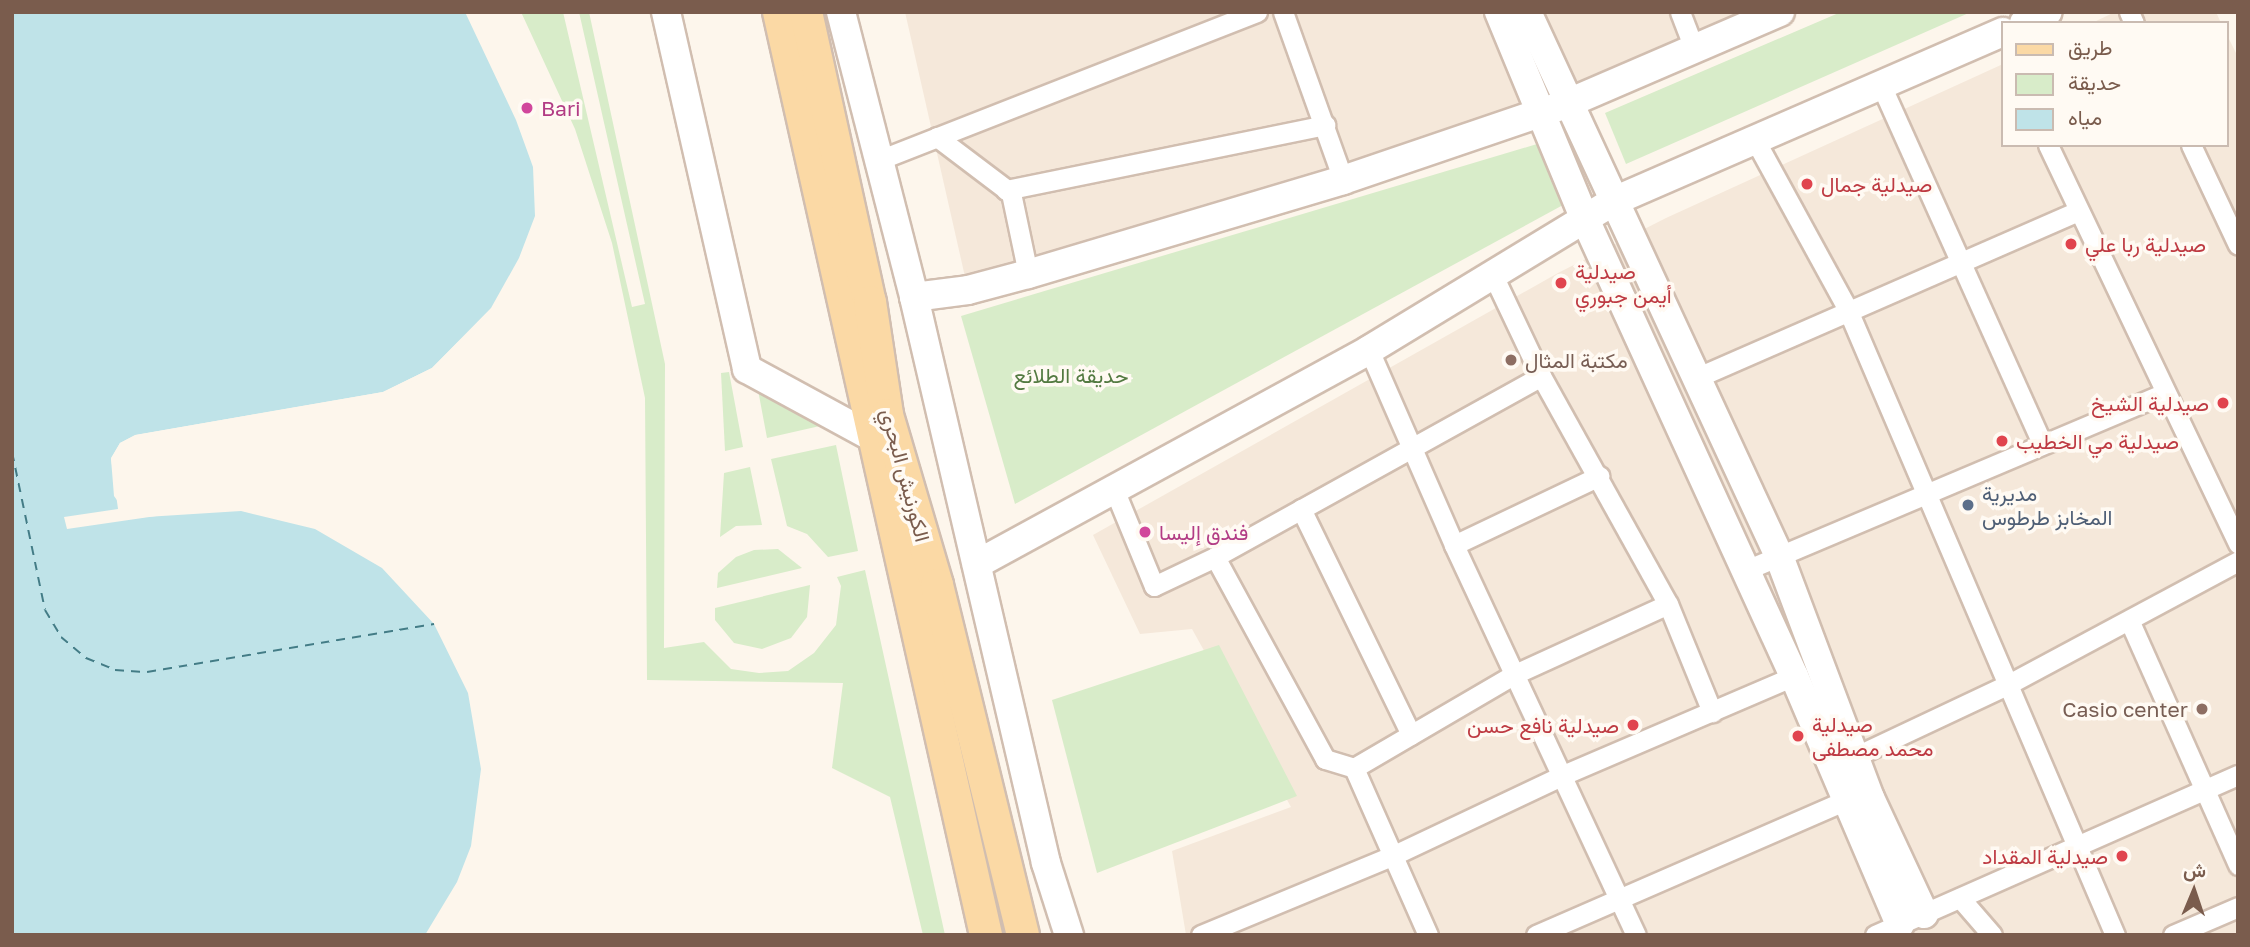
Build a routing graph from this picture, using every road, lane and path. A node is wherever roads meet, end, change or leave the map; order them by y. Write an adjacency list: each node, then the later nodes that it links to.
1 (666, 12): 38 (street)
2 (779, 12): 38 (main road, الكورنيش البحري)
3 (806, 12): 74 (main road, الكورنيش البحري)
4 (841, 12): 22 (street)
5 (1256, 12): 18 (street)
6 (1283, 12): 17 (street)
7 (1499, 12): 16 (street)
8 (1527, 12): 16 (street)
9 (1680, 12): 14 (street)
10 (1780, 12): 14 (street)
11 (2048, 12): 12 (street)
12 (2030, 21)
13 (2002, 35): 15 (street)
14 (1695, 49): 16 (street)
15 (1881, 85): 19 (street); 29 (street)
16 (1553, 108): 23 (street); 25 (street); 27 (street)
17 (1325, 125): 23 (street); 24 (street)
18 (937, 138): 22 (street); 24 (street)
19 (1755, 140): 25 (street); 33 (street)
20 (2049, 147): 26 (street)
21 (2192, 147): 28 (street)
22 (879, 160): 32 (street)
23 (1343, 180): 31 (street)
24 (1006, 190): 31 (street)
25 (1614, 201): 27 (street); 36 (street)
26 (2076, 212): 29 (street); 37 (street)
27 (1584, 217): 30 (street); 51 (street)
28 (2238, 245)
29 (1959, 263): 33 (street); 39 (street)
30 (1492, 272): 34 (street); 35 (street)
31 (1028, 274): 32 (street)
32 (914, 297): 50 (street)
33 (1847, 308): 36 (street); 43 (street)
34 (1369, 350): 40 (street); 42 (street)
35 (1541, 376): 40 (street); 41 (street)
36 (1696, 378): 47 (street)
37 (2163, 394): 39 (street); 45 (street)
38 (872, 437): 73 (main road, الكورنيش البحري)
39 (2042, 443): 43 (street)
40 (1410, 448): 44 (street); 46 (street)
41 (1600, 476): 46 (street); 52 (street)
42 (1114, 489): 48 (street); 50 (street)
43 (1924, 496): 47 (street); 56 (street)
44 (1301, 509): 48 (street); 58 (street)
45 (2238, 544)
46 (1454, 545): 54 (street)
47 (1779, 556): 51 (street); 59 (street)
48 (1215, 558): 60 (street)
49 (2238, 561): 53 (street)
50 (976, 564): 75 (street)
51 (1746, 570): 55 (street)
52 (1668, 604): 54 (street); 57 (street)
53 (2130, 622): 56 (street); 63 (street)
54 (1513, 675): 58 (street); 61 (street)
55 (1794, 676): 57 (street); 64 (street)
56 (2009, 684): 59 (street); 65 (street)
57 (1712, 712): 61 (street)
58 (1411, 735): 60 (street)
59 (1854, 757): 71 (street)
60 (1354, 768): 66 (street)
61 (1563, 775): 66 (street); 68 (street)
62 (2238, 775): 63 (street)
63 (2205, 789): 65 (street); 67 (street)
64 (1847, 800): 68 (street); 71 (street)
65 (2081, 847): 69 (street); 80 (street)
66 (1394, 855): 72 (street); 76 (street)
67 (2238, 865)
68 (1618, 898): 77 (street); 78 (street)
69 (1960, 898): 71 (street); 79 (street)
70 (2238, 907): 81 (street)
71 (1900, 924)
72 (1207, 934)
73 (986, 935)
74 (1023, 935)
75 (1069, 935)
76 (1429, 935)
77 (1536, 935)
78 (1636, 935)
79 (1992, 935)
80 (2115, 935)
81 (2173, 935)

